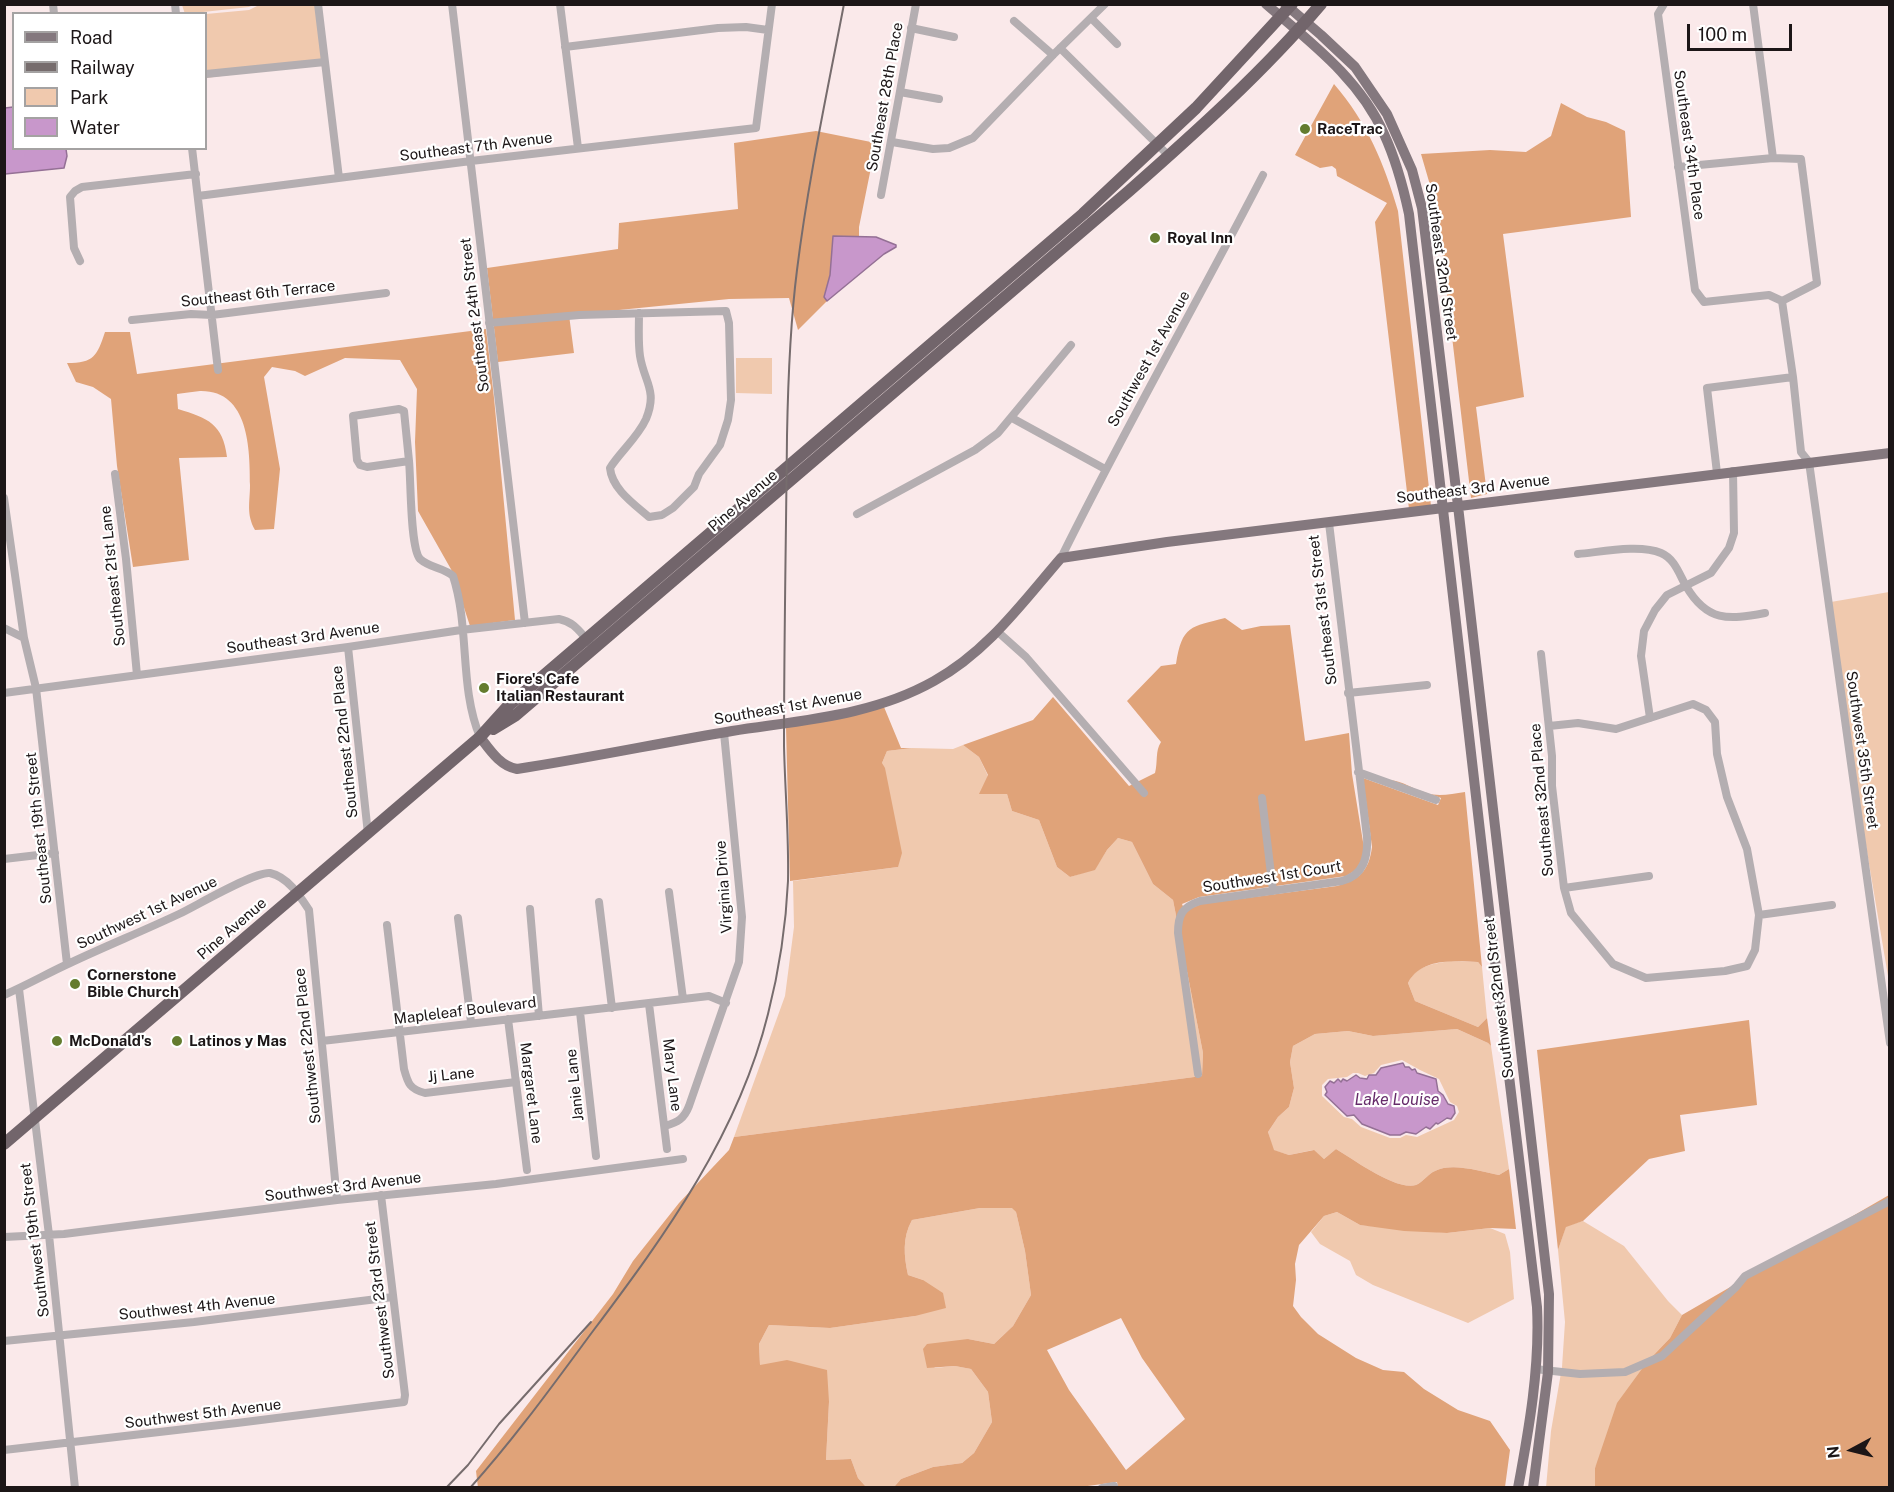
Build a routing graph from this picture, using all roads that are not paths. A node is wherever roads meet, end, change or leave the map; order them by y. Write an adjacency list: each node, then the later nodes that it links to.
1 (318, 4): 22 (street)
2 (452, 4): 32 (street, Southeast 24th Street)
3 (560, 4): 19 (street)
4 (772, 4): 16 (street)
5 (916, 4): 15 (street, Southeast 28th Place)
6 (1105, 4): 12 (street)
7 (1266, 4): 11 (main road)
8 (1321, 4): 14 (highway)
9 (1664, 4): 33 (street, Southeast 34th Place)
10 (1753, 4): 31 (street)
11 (1287, 9): 14 (main road); 27 (highway)
12 (1091, 18): 18 (street); 20 (street)
13 (1014, 21): 21 (street)
14 (1302, 26): 30 (highway); 59 (main road, Southeast 32nd Street); 60 (main road, Southeast 32nd Street)
15 (911, 28): 17 (street); 24 (street, Southeast 28th Place)
16 (768, 30): 19 (street); 28 (street, Southeast 7th Avenue)
17 (954, 38)
18 (1117, 44)
19 (565, 47): 28 (street)
20 (1059, 48): 21 (street); 27 (street)
21 (1053, 55): 26 (street)
22 (325, 62): 23 (street); 36 (street)
23 (207, 74)
24 (900, 92): 25 (street); 26 (street, Southeast 28th Place)
25 (939, 99)
26 (892, 142): 37 (street, Southeast 28th Place)
27 (1158, 146): 30 (street); 40 (highway)
28 (578, 148): 32 (street, Southeast 7th Avenue)
29 (192, 150): 34 (street)
30 (1169, 156): 40 (highway)
31 (1773, 158): 33 (street); 42 (street)
32 (471, 161): 36 (street, Southeast 7th Avenue); 46 (street, Southeast 24th Street)
33 (1678, 167): 42 (street, Southeast 34th Place)
34 (196, 174): 38 (street); 39 (street)
35 (1263, 175): 54 (street, Southwest 1st Avenue)
36 (339, 178): 38 (street, Southeast 7th Avenue)
37 (881, 195)
38 (198, 196): 44 (street)
39 (80, 261)
40 (1018, 277): 72 (highway, Pine Avenue)
41 (386, 293): 44 (street, Southeast 6th Terrace)
42 (1782, 301): 49 (street, Southwest 35th Street)
43 (639, 314): 43 (street); 46 (street)
44 (212, 315): 45 (street, Southeast 6th Terrace); 48 (street)
45 (132, 320)
46 (489, 323): 67 (street, Southeast 24th Street)
47 (1071, 345): 50 (street)
48 (218, 370)
49 (1793, 377): 53 (street, Southwest 35th Street); 56 (street)
50 (1012, 418): 54 (street); 61 (street)
51 (1890, 453): 53 (main road, Southeast 3rd Avenue)
52 (409, 462): 52 (street); 69 (street)
53 (1809, 462): 55 (main road, Southeast 3rd Avenue); 116 (street, Southwest 35th Street)
54 (1105, 469): 64 (street, Southwest 1st Avenue)
55 (1733, 471): 56 (main road, Southeast 3rd Avenue); 65 (street)
56 (1717, 473): 59 (main road, Southeast 3rd Avenue)
57 (115, 474): 75 (street, Southeast 21st Lane)
58 (4, 498): 71 (street)
59 (1458, 506): 60 (main road, Southeast 3rd Avenue); 137 (main road, Southwest 32nd Street)
60 (1444, 508): 62 (main road, Southeast 3rd Avenue); 136 (main road, Southwest 32nd Street)
61 (857, 514)
62 (1329, 523): 64 (main road, Southeast 3rd Avenue); 79 (street, Southeast 31st Street)
63 (1578, 554): 65 (street)
64 (1061, 558): 70 (main road, Southeast 1st Avenue)
65 (1686, 585): 66 (street); 80 (street)
66 (1765, 613)
67 (525, 623): 69 (street, Southeast 3rd Avenue); 72 (street, Southeast 3rd Avenue)
68 (4, 628): 71 (street)
69 (461, 630): 73 (street, Southeast 3rd Avenue); 83 (street)
70 (998, 632): 82 (main road, Southeast 1st Avenue); 85 (street)
71 (24, 638): 77 (street, Southeast 19th Street)
72 (590, 644): 83 (highway, Pine Avenue)
73 (348, 647): 75 (street, Southeast 3rd Avenue); 88 (street, Southeast 22nd Place)
74 (1541, 654): 81 (street, Southeast 32nd Place)
75 (137, 675): 77 (street, Southeast 3rd Avenue)
76 (1426, 685): 79 (street)
77 (36, 688): 78 (street, Southeast 3rd Avenue); 89 (street, Southeast 19th Street)
78 (4, 693)
79 (1348, 693): 84 (street, Southeast 31st Street)
80 (1650, 718): 81 (street); 100 (street)
81 (1550, 726): 93 (street, Southeast 32nd Place)
82 (724, 733): 83 (main road, Southeast 1st Avenue); 107 (street, Virginia Drive)
83 (480, 737): 88 (highway, Pine Avenue)
84 (1358, 772): 87 (street); 91 (street, Southeast 31st Street)
85 (1144, 793)
86 (1262, 798): 95 (street)
87 (1436, 800)
88 (368, 834): 96 (highway, Pine Avenue)
89 (56, 853): 90 (street); 103 (street, Southeast 19th Street)
90 (4, 859)
91 (1359, 872): 95 (street, Southwest 1st Court)
92 (1649, 876): 93 (street)
93 (1563, 888): 100 (street, Southeast 32nd Place)
94 (669, 891): 106 (street)
95 (1273, 891): 117 (street, Southwest 1st Court)
96 (298, 893): 103 (street, Southwest 1st Avenue); 115 (street, Southwest 22nd Place); 119 (highway, Pine Avenue)
97 (598, 902): 109 (street)
98 (1832, 904): 100 (street)
99 (530, 909): 111 (street)
100 (1758, 915)
101 (458, 918): 113 (street)
102 (387, 925): 114 (street)
103 (68, 964): 104 (street, Southwest 1st Avenue)
104 (19, 989): 105 (street, Southwest 1st Avenue); 119 (street, Southwest 19th Street)
105 (4, 995)
106 (683, 999): 107 (street, Mapleleaf Boulevard); 108 (street, Mapleleaf Boulevard)
107 (726, 1003): 120 (street, Virginia Drive)
108 (649, 1004): 109 (street, Mapleleaf Boulevard); 120 (street, Mary Lane)
109 (612, 1008): 110 (street, Mapleleaf Boulevard)
110 (580, 1012): 111 (street, Mapleleaf Boulevard); 125 (street, Janie Lane)
111 (539, 1016): 112 (street, Mapleleaf Boulevard)
112 (508, 1019): 113 (street, Mapleleaf Boulevard); 118 (street, Margaret Lane)
113 (471, 1022): 114 (street, Mapleleaf Boulevard)
114 (401, 1032): 115 (street, Mapleleaf Boulevard); 118 (street, Jj Lane)
115 (322, 1041): 129 (street, Southwest 22nd Place)
116 (1890, 1042)
117 (1198, 1074)
118 (516, 1082): 127 (street, Margaret Lane)
119 (34, 1119): 121 (highway, Pine Avenue); 131 (street, Southwest 19th Street)
120 (665, 1126): 124 (street, Mary Lane)
121 (18, 1133): 122 (street); 123 (highway, Pine Avenue)
122 (4, 1134)
123 (4, 1144)
124 (667, 1149)
125 (596, 1156)
126 (683, 1159): 128 (street, Southwest 3rd Avenue)
127 (527, 1170)
128 (381, 1195): 129 (street, Southwest 3rd Avenue); 133 (street, Southwest 23rd Street)
129 (337, 1200): 131 (street, Southwest 3rd Avenue)
130 (1890, 1201): 137 (street)
131 (49, 1234): 132 (street, Southwest 3rd Avenue); 134 (street, Southwest 19th Street)
132 (4, 1237)
133 (393, 1297): 134 (street, Southwest 4th Avenue); 138 (street, Southwest 23rd Street)
134 (59, 1335): 135 (street, Southwest 4th Avenue); 139 (street, Southwest 19th Street)
135 (4, 1341)
136 (1535, 1369): 137 (street); 144 (main road, Southwest 32nd Street)
137 (1548, 1372): 145 (main road, Southwest 32nd Street)
138 (404, 1402): 139 (street, Southwest 5th Avenue)
139 (71, 1442): 140 (street, Southwest 5th Avenue); 142 (street, Southwest 19th Street)
140 (4, 1450)
141 (1114, 1486): 143 (street)
142 (75, 1488)
143 (1102, 1488)
144 (1518, 1488)
145 (1533, 1488)

